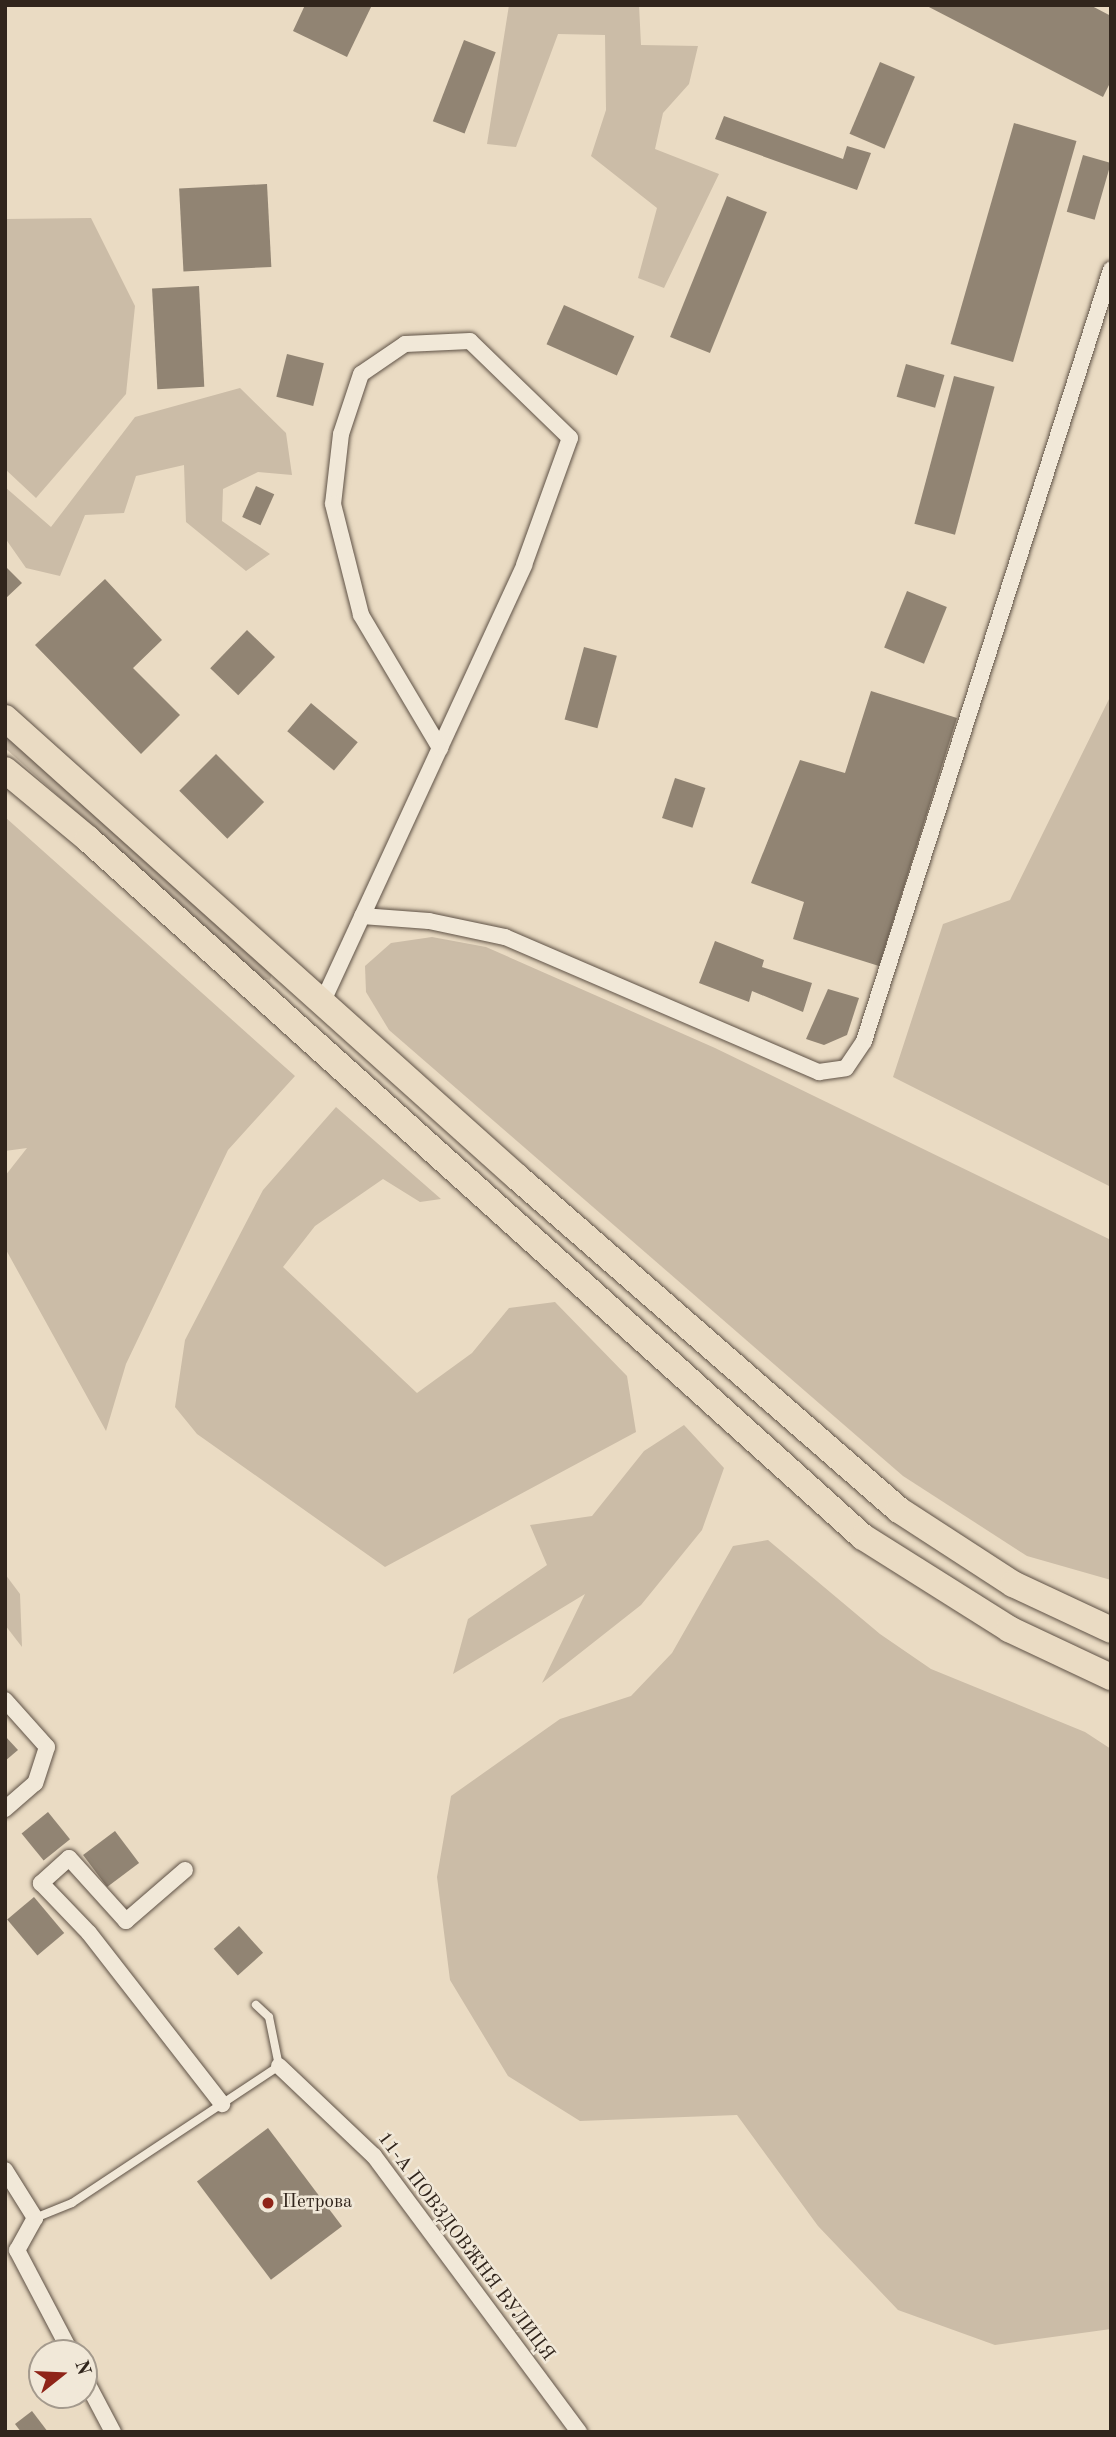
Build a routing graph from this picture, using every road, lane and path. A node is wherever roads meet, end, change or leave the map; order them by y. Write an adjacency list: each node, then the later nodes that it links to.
1 (1111, 270): 5 (street)
2 (5, 718): 6 (main road)
3 (440, 748): 3 (street); 5 (street)
4 (5, 771): 8 (main road)
5 (362, 916): 6 (street)
6 (323, 1001): 7 (main road)
7 (1111, 1630)
8 (1111, 1677)
9 (5, 1700): 10 (street)
10 (5, 1809)
11 (186, 1870): 14 (street)
12 (256, 2005): 13 (lane)
13 (279, 2066): 14 (lane); 20 (street, 11-А ПОВЗДОВЖНЯ ВУЛИЦЯ)
14 (222, 2104): 16 (lane)
15 (5, 2169): 16 (street)
16 (35, 2218): 17 (street)
17 (64, 2339)
18 (98, 2407): 19 (street)
19 (108, 2429)
20 (579, 2432)

